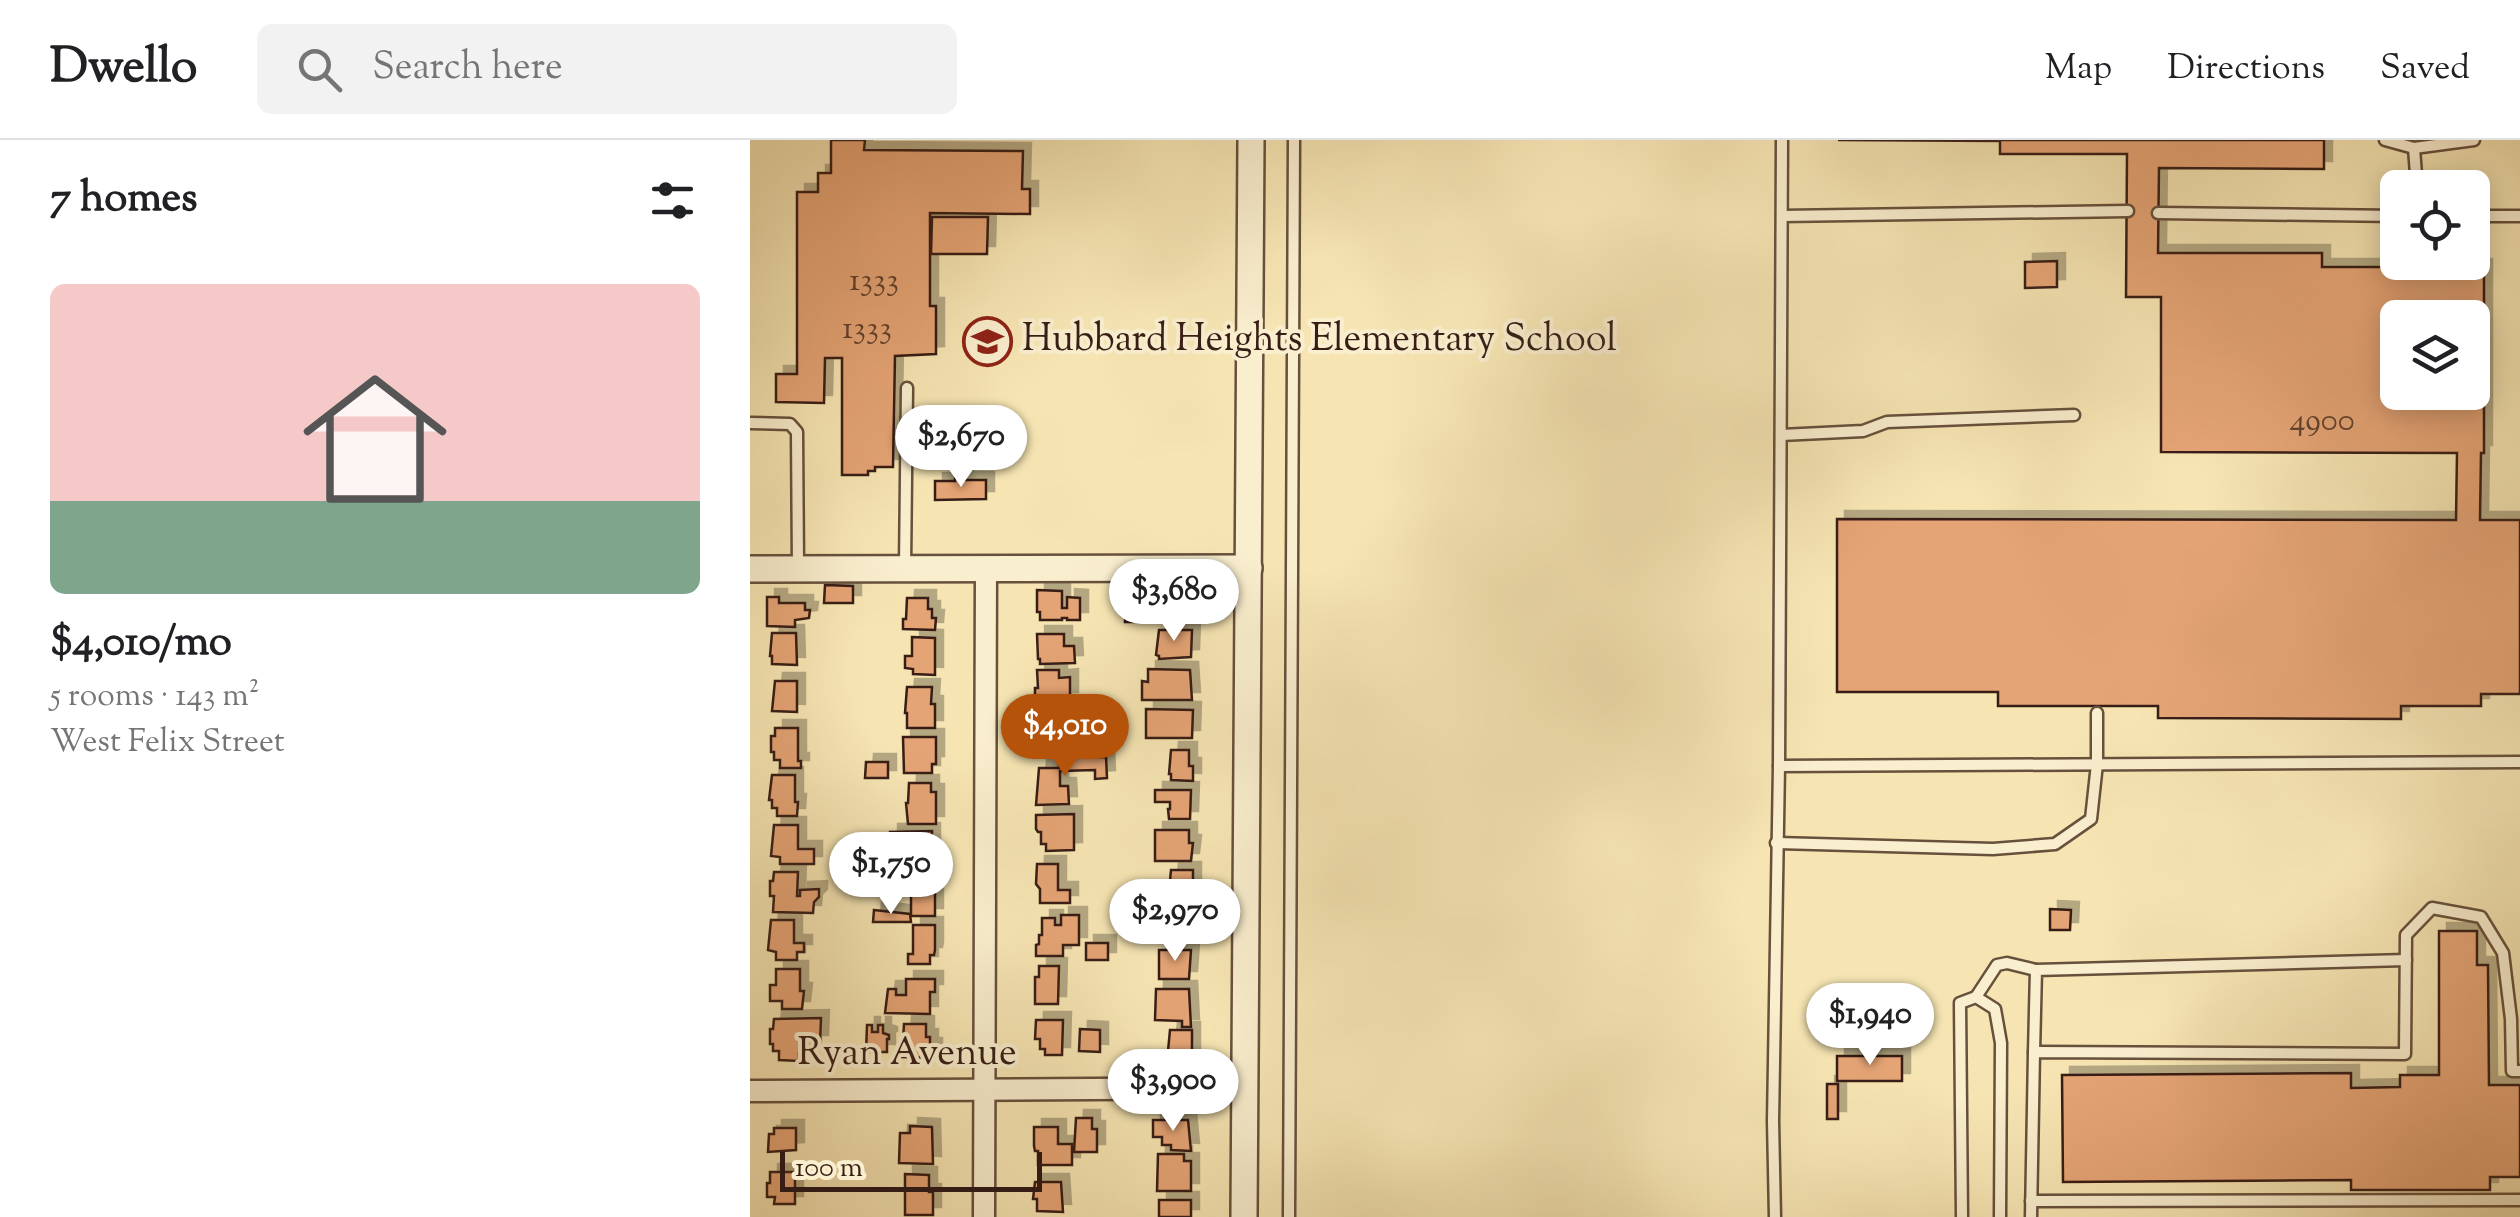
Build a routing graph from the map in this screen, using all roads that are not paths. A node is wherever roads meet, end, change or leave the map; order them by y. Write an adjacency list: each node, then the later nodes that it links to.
1 (1251, 140): 20 (street)
2 (1294, 140): 42 (lane)
3 (1782, 140): 10 (lane)
4 (2385, 140): 6 (lane)
5 (2474, 140): 6 (lane)
6 (2414, 148): 7 (lane)
7 (2416, 170)
8 (2128, 211): 10 (lane)
9 (2158, 213): 11 (lane)
10 (1782, 216): 17 (lane)
11 (2380, 216)
12 (2490, 216): 13 (lane)
13 (2520, 216)
14 (907, 388): 18 (lane)
15 (2074, 414): 17 (lane)
16 (750, 423): 22 (lane)
17 (1781, 434): 26 (lane)
18 (905, 568): 19 (street); 22 (street)
19 (986, 568): 20 (street); 35 (street)
20 (1249, 568): 34 (street)
21 (750, 569): 22 (street)
22 (798, 569)
23 (2097, 712): 25 (lane)
24 (2520, 762): 25 (lane)
25 (2097, 764): 26 (lane); 27 (lane)
26 (1779, 766): 27 (lane)
27 (1776, 843): 43 (lane)
28 (2406, 960): 29 (lane); 31 (lane); 32 (lane)
29 (2036, 970): 30 (lane); 32 (lane)
30 (1976, 997): 44 (lane); 45 (lane)
31 (2515, 1019): 33 (lane)
32 (2034, 1052): 39 (lane)
33 (2520, 1071)
34 (1245, 1088): 35 (street, Ryan Avenue); 41 (street)
35 (986, 1090): 36 (street, Ryan Avenue); 40 (street)
36 (750, 1092)
37 (2268, 1200): 38 (lane); 39 (lane); 47 (lane)
38 (2520, 1200)
39 (2031, 1201): 46 (lane)
40 (984, 1217)
41 (1244, 1217)
42 (1288, 1217)
43 (1774, 1217)
44 (1962, 1217)
45 (2000, 1217)
46 (2031, 1217)
47 (2268, 1217)

